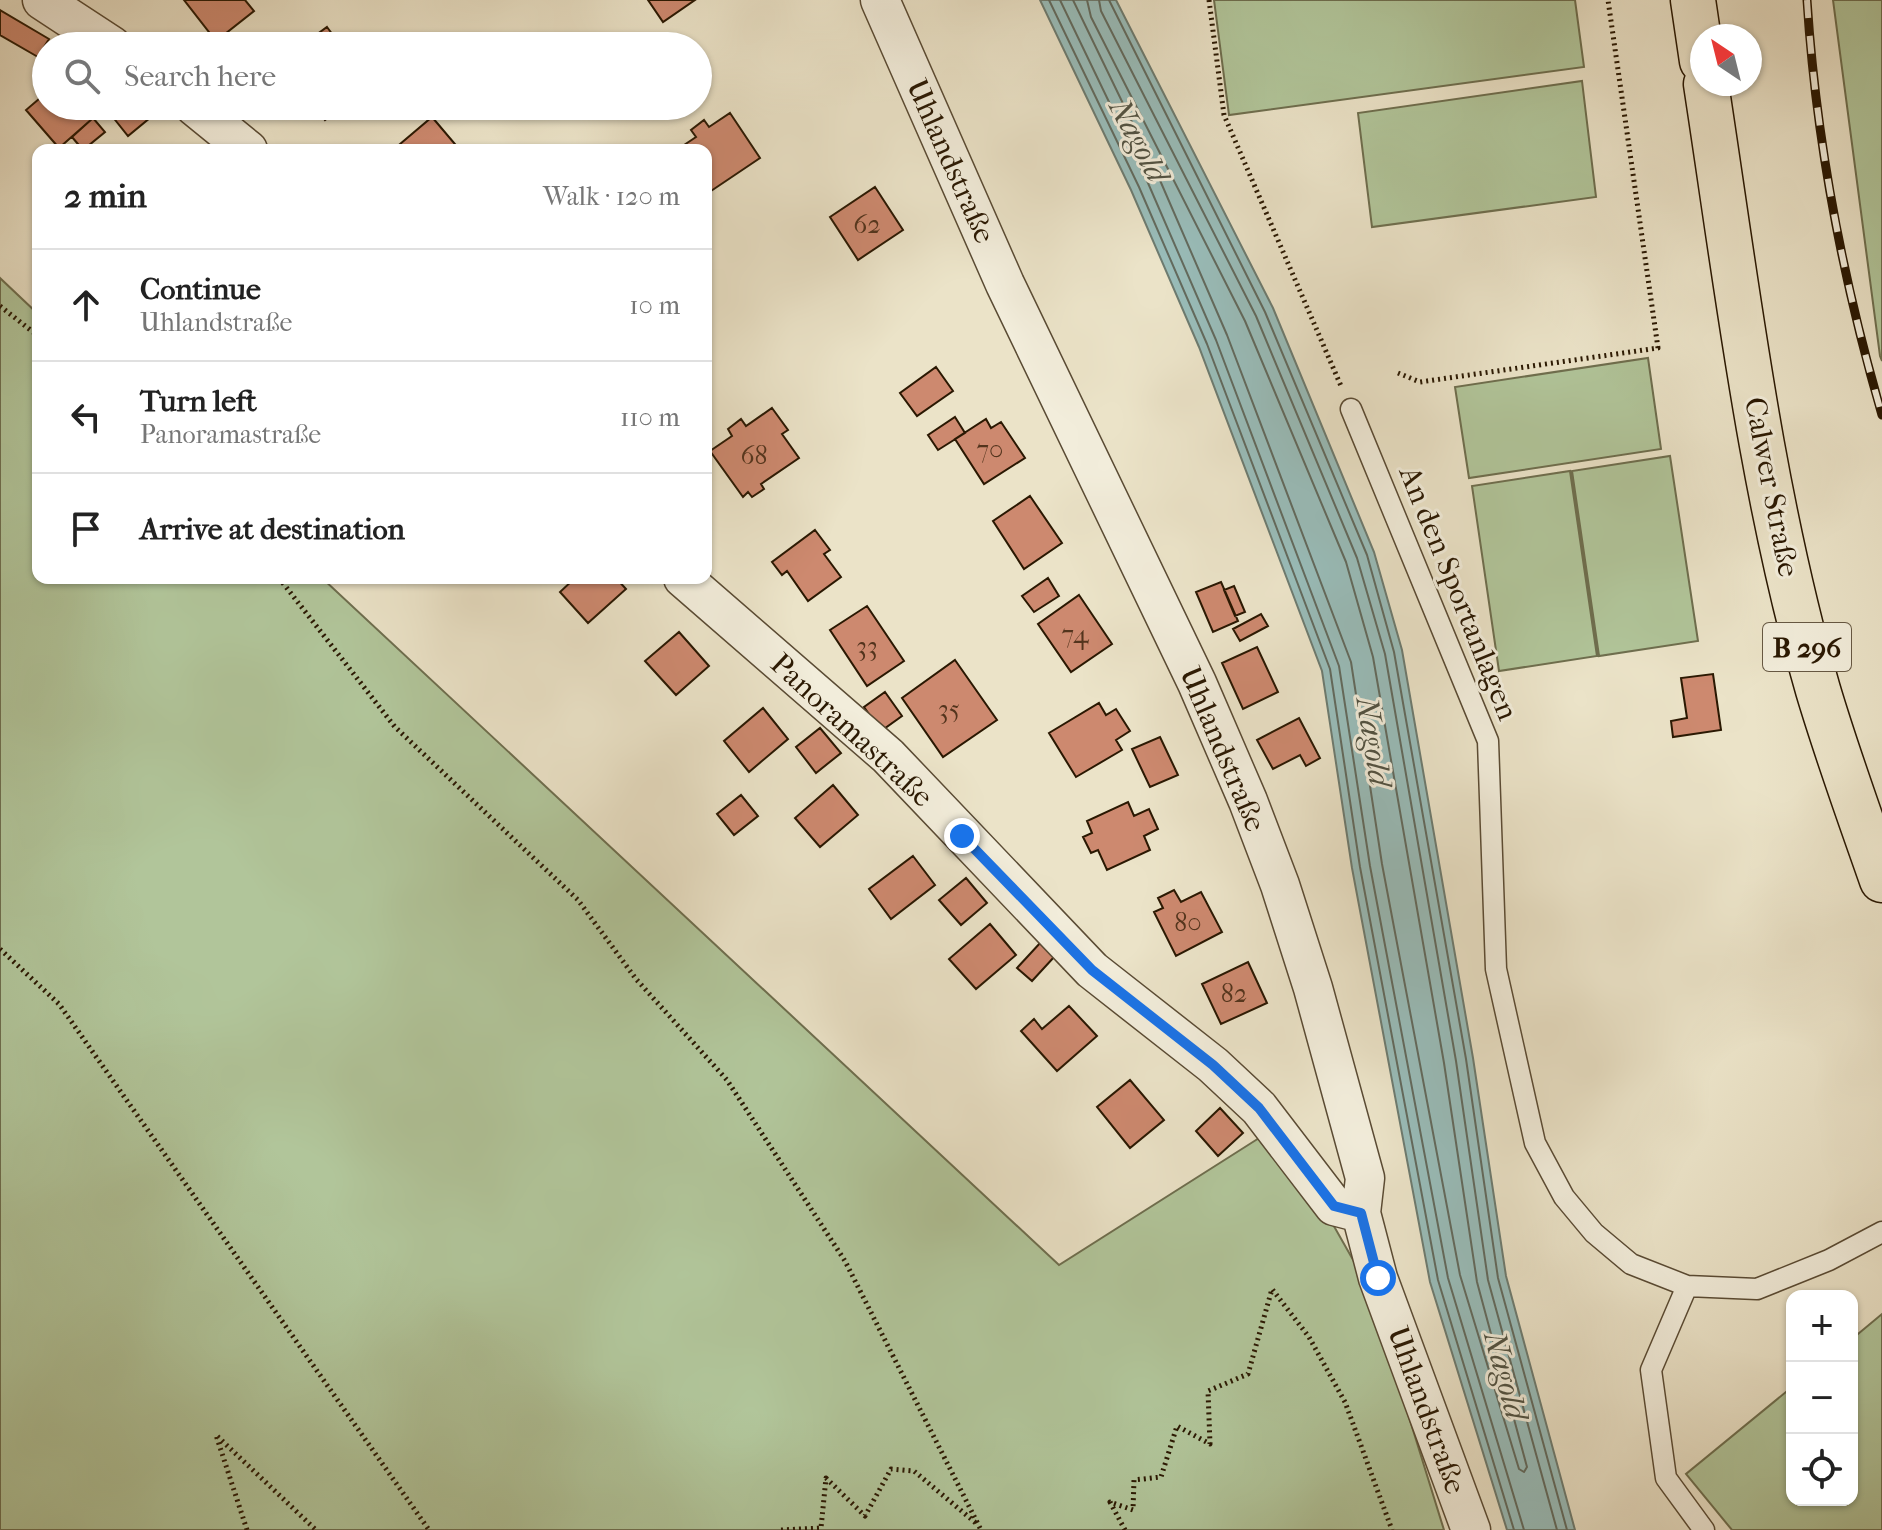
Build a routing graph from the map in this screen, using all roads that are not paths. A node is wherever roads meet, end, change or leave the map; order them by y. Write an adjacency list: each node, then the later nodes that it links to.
1 (42, 0): 5 (street)
2 (880, 0): 12 (street, Uhlandstraße)
3 (1693, 0): 4 (main road)
4 (1697, 24)
5 (91, 32)
6 (1708, 96): 11 (main road, Calwer Straße / B 296)
7 (211, 120): 8 (street)
8 (241, 144)
9 (1351, 409): 14 (lane, An den Sportanlagen)
10 (690, 584): 12 (street, Panoramastraße)
11 (1882, 880)
12 (1361, 1213): 15 (street, Uhlandstraße)
13 (1882, 1232): 14 (lane, An den Sportanlagen)
14 (1687, 1286): 16 (lane)
15 (1471, 1530)
16 (1704, 1530)

